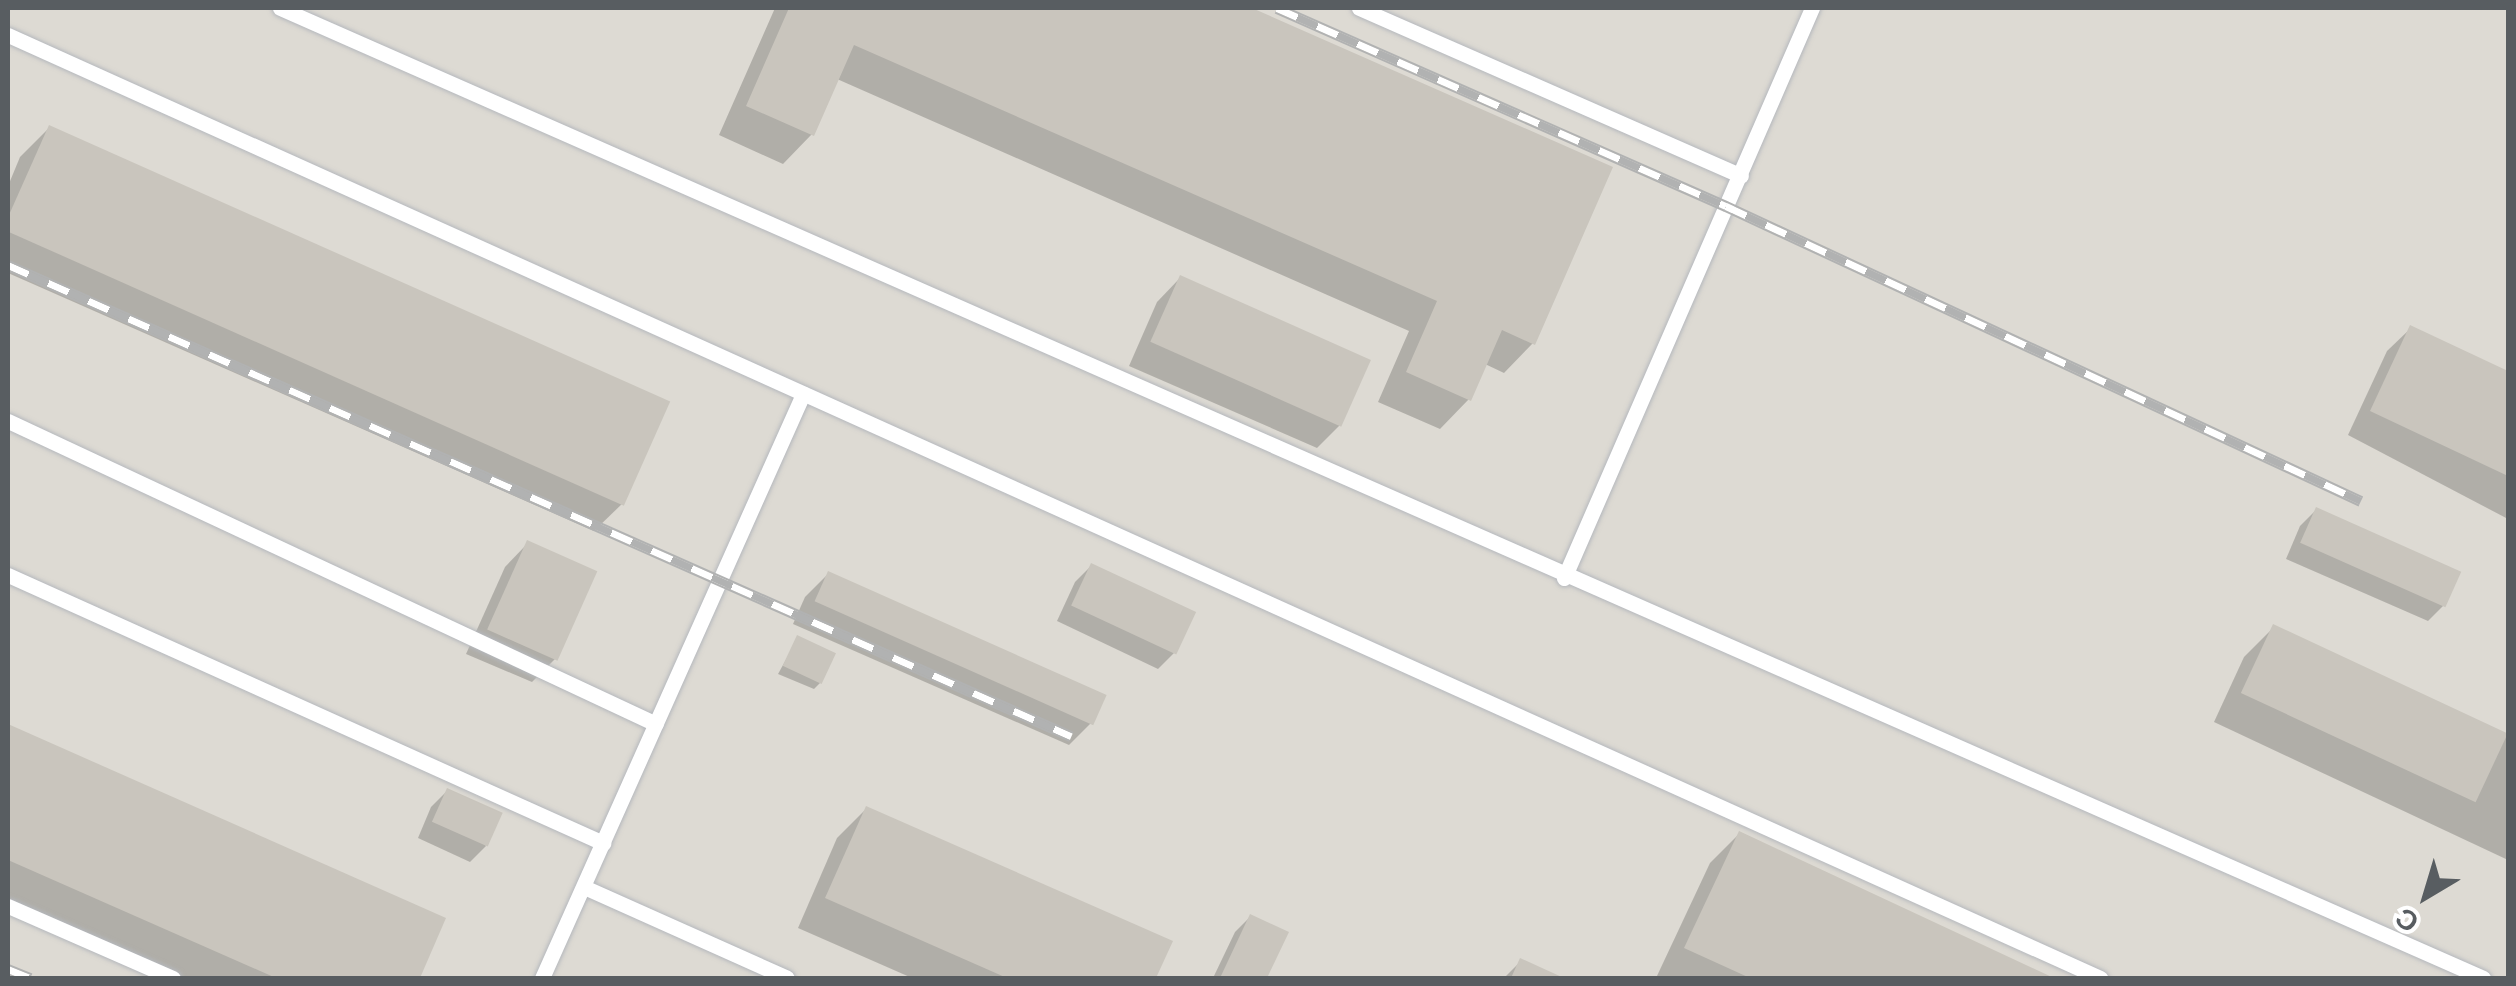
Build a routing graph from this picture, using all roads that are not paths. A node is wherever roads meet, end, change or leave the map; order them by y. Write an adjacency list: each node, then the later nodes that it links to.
1 (280, 8): 9 (lane)
2 (1359, 8): 5 (lane)
3 (1812, 8): 5 (lane)
4 (8, 36): 6 (lane)
5 (1741, 176): 9 (lane)
6 (803, 394): 10 (lane); 17 (lane)
7 (8, 421): 10 (lane)
8 (8, 576): 11 (lane)
9 (1564, 578): 18 (lane)
10 (656, 724): 11 (lane)
11 (603, 843): 12 (lane)
12 (584, 887): 15 (lane); 16 (lane)
13 (8, 906): 14 (lane)
14 (173, 978)
15 (542, 978)
16 (788, 978)
17 (2100, 978)
18 (2483, 978)

